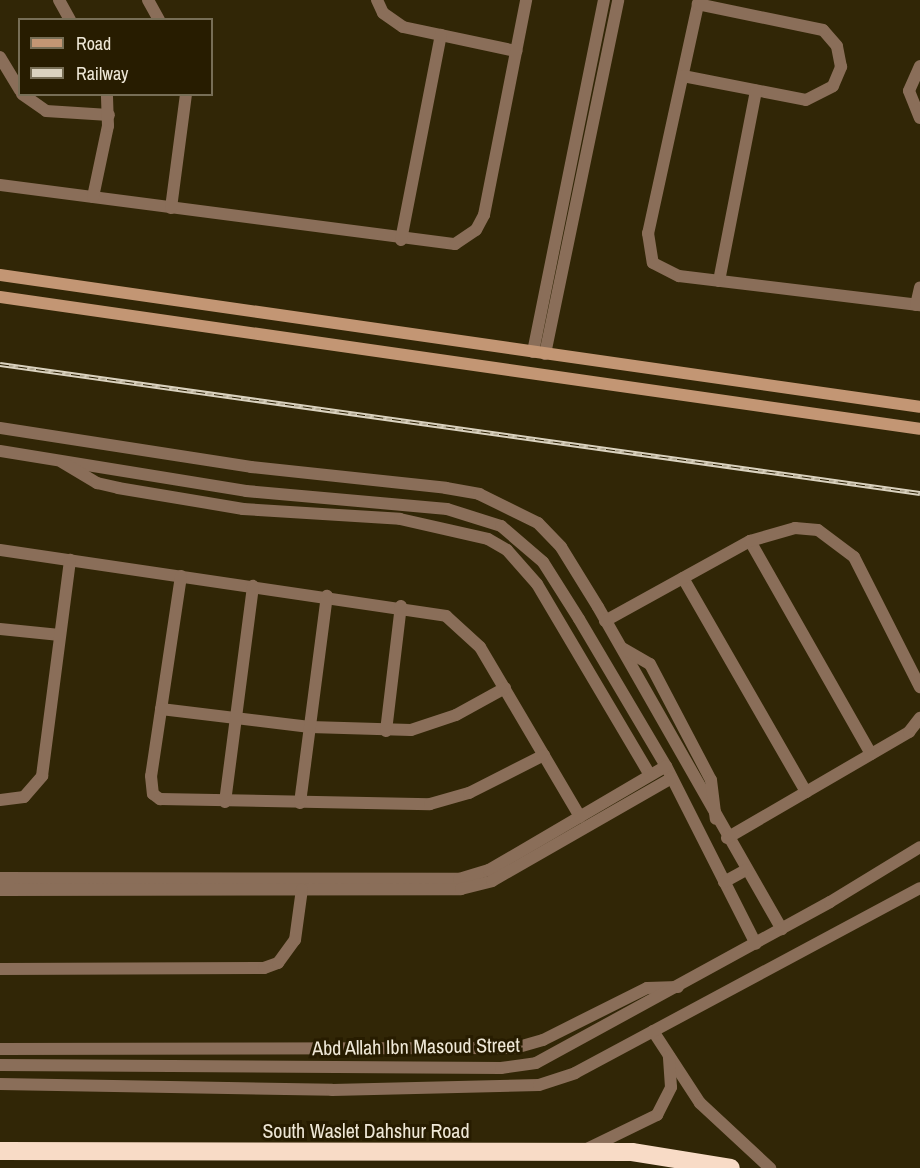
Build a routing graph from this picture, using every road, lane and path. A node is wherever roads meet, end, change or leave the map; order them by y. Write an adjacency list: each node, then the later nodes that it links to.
1 (59, 0): 8 (street)
2 (148, 0): 9 (street)
3 (377, 0): 10 (street)
4 (526, 0): 11 (street)
5 (604, 0): 33 (street)
6 (618, 0): 33 (street)
7 (698, 2): 14 (street); 16 (street)
8 (69, 18)
9 (158, 18)
10 (441, 35): 11 (street); 25 (street)
11 (516, 51): 25 (street)
12 (0, 57): 15 (street)
13 (920, 66): 21 (street)
14 (683, 76): 16 (street); 27 (street)
15 (18, 87)
16 (756, 91): 27 (street)
17 (25, 96): 20 (street)
18 (107, 96): 20 (street)
19 (186, 96): 24 (street)
20 (109, 115): 23 (street)
21 (920, 118)
22 (0, 184): 23 (street)
23 (93, 197): 24 (street)
24 (171, 208): 25 (street)
25 (401, 240)
26 (0, 275): 29 (street)
27 (719, 281): 31 (street)
28 (920, 287): 31 (street)
29 (128, 295): 32 (street); 34 (street)
30 (0, 297): 32 (street)
31 (918, 305)
32 (125, 315): 35 (street)
33 (547, 315): 36 (street)
34 (314, 322): 35 (street); 36 (street)
35 (311, 342): 39 (street)
36 (539, 353): 37 (street)
37 (835, 396): 38 (street); 39 (street)
38 (920, 407)
39 (832, 417): 41 (street)
40 (0, 428): 60 (street)
41 (920, 429)
42 (0, 451): 43 (street)
43 (61, 461): 44 (street); 46 (street)
44 (246, 491): 45 (street); 46 (street)
45 (359, 499): 47 (street); 48 (street)
46 (243, 509): 48 (street)
47 (447, 509): 49 (street); 58 (street)
48 (357, 516): 49 (street)
49 (444, 526): 59 (street)
50 (750, 541): 54 (street); 66 (street); 73 (street)
51 (0, 550): 52 (street)
52 (70, 560): 53 (street); 62 (street)
53 (182, 576): 55 (street); 68 (street)
54 (683, 578): 60 (street); 78 (street)
55 (254, 586): 56 (street); 70 (street)
56 (327, 596): 57 (street); 71 (street)
57 (401, 606): 67 (street); 72 (street)
58 (570, 606): 59 (street); 65 (street)
59 (556, 615): 76 (street)
60 (605, 621): 63 (street)
61 (0, 629): 62 (street)
62 (60, 635): 79 (street)
63 (622, 648): 64 (street); 83 (street)
64 (632, 664): 65 (street); 83 (street)
65 (612, 676): 75 (street)
66 (920, 687)
67 (505, 688): 72 (street); 74 (street)
68 (161, 709): 70 (street); 80 (street)
69 (920, 718): 73 (street)
70 (236, 719): 71 (street); 80 (street)
71 (310, 727): 72 (street); 81 (street)
72 (386, 731)
73 (871, 754): 78 (street)
74 (544, 755): 81 (street); 82 (street)
75 (666, 766): 76 (street); 77 (street)
76 (650, 775): 82 (street)
77 (672, 778): 86 (street); 89 (street)
78 (806, 792): 84 (street)
79 (0, 800)
80 (225, 802): 81 (street)
81 (300, 803)
82 (580, 817): 86 (street)
83 (716, 820): 84 (street)
84 (727, 838): 87 (street)
85 (920, 847): 95 (street, Abd Allah Ibn Masoud Street)
86 (514, 862): 91 (street)
87 (746, 870): 89 (street); 95 (street)
88 (0, 878): 90 (street)
89 (724, 882): 96 (street)
90 (202, 884): 91 (street); 93 (street); 94 (street)
91 (362, 884): 93 (street)
92 (920, 888): 99 (street)
93 (302, 889): 97 (street)
94 (0, 890)
95 (782, 929): 96 (street, Abd Allah Ibn Masoud Street)
96 (756, 944): 98 (street, Abd Allah Ibn Masoud Street)
97 (0, 969)
98 (678, 987): 102 (street); 107 (street, Abd Allah Ibn Masoud Street)
99 (653, 1031): 103 (street); 109 (street)
100 (0, 1049): 101 (street)
101 (76, 1050): 102 (street); 105 (street)
102 (312, 1051): 106 (street)
103 (669, 1054): 111 (street); 113 (street)
104 (0, 1065): 105 (street, Abd Allah Ibn Masoud Street)
105 (77, 1066): 106 (street, Abd Allah Ibn Masoud Street)
106 (314, 1067): 107 (street, Abd Allah Ibn Masoud Street)
107 (376, 1068): 109 (street)
108 (0, 1084): 109 (street)
109 (376, 1090)
110 (0, 1151): 111 (highway, South Waslet Dahshur Road)
111 (577, 1153): 112 (highway, South Waslet Dahshur Road)
112 (731, 1168)
113 (770, 1168)

